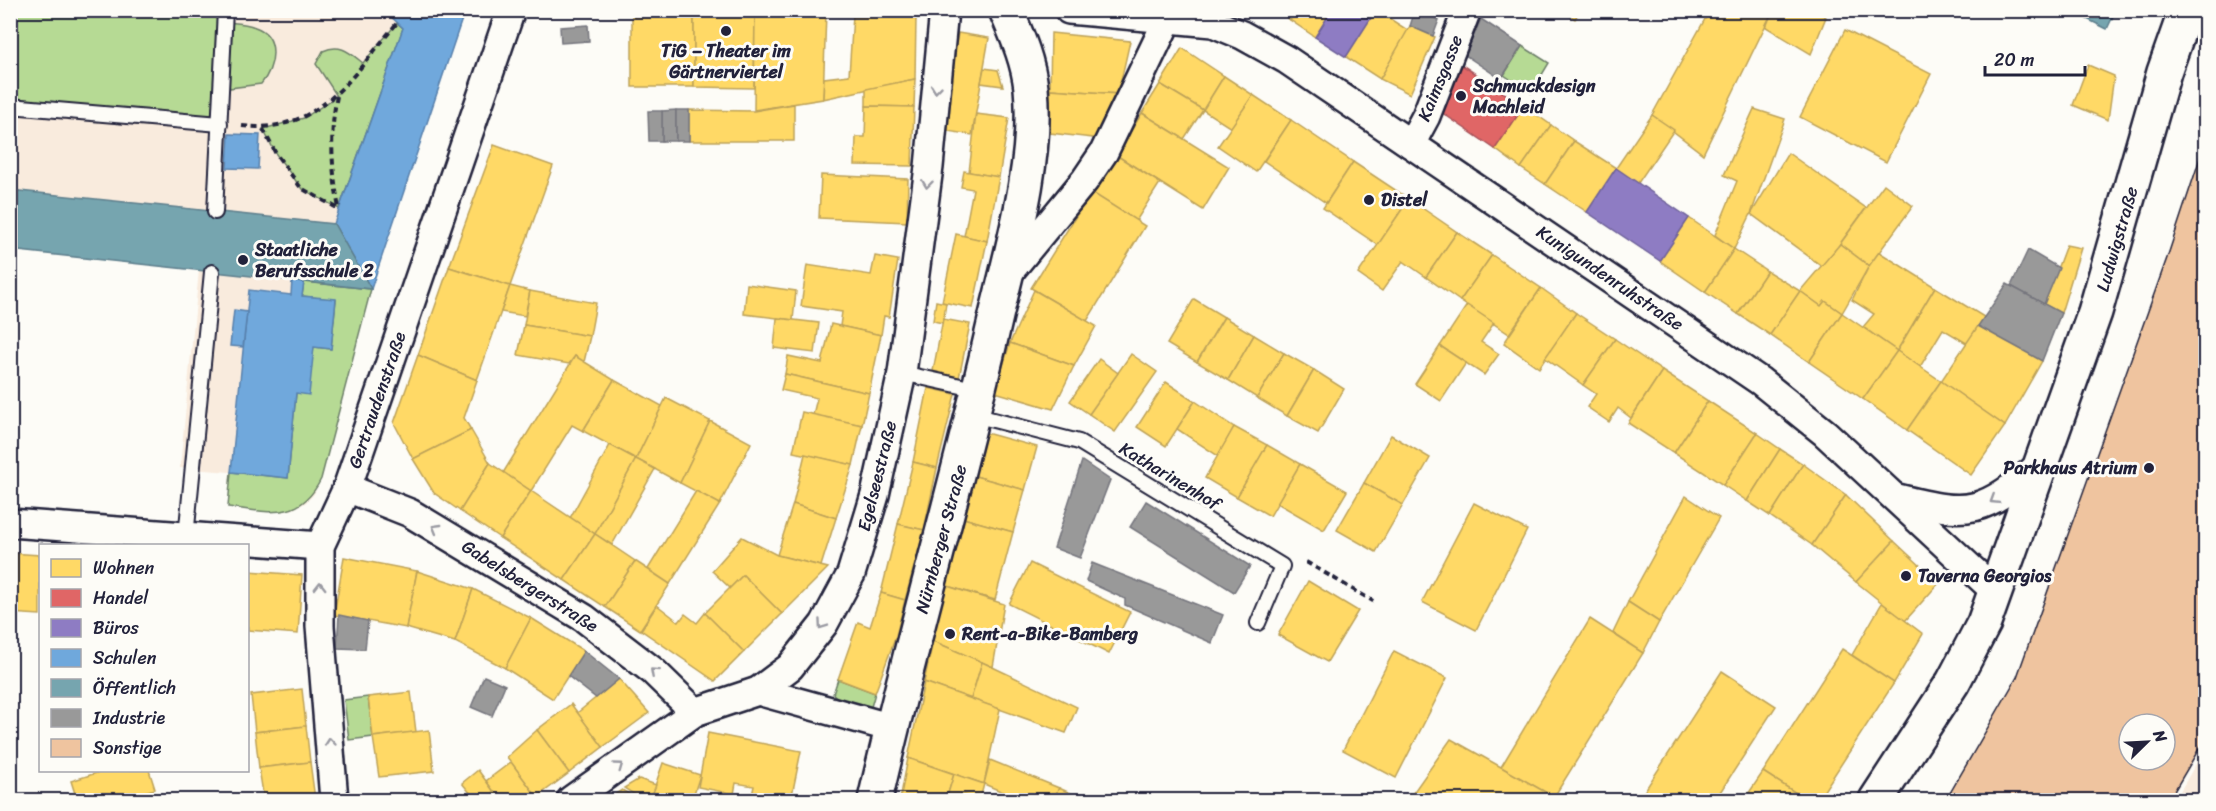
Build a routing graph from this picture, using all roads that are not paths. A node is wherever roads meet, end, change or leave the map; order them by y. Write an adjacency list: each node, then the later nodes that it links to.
1 (225, 10): 10 (lane)
2 (511, 10): 18 (street, Gertraudenstraße)
3 (944, 10): 15 (street, Egelseestraße, one-way to 15)
4 (1006, 10): 14 (street, Nürnberger Straße)
5 (1069, 10): 8 (street, Kunigundenruhstraße)
6 (1467, 10): 11 (street, Kaimsgasse)
7 (2186, 10): 17 (street, Ludwigstraße)
8 (1182, 18): 11 (street, Kunigundenruhstraße); 14 (street, Nürnberger Straße)
9 (10, 106): 10 (lane)
10 (220, 124): 12 (lane)
11 (1412, 144): 19 (street, Kunigundenruhstraße)
12 (215, 212)
13 (212, 272): 21 (lane)
14 (1005, 276): 16 (street, Nürnberger Straße)
15 (902, 373): 16 (lane, Katharinenhof); 25 (street, Egelseestraße, one-way to 25)
16 (977, 402): 24 (lane, Katharinenhof); 27 (street, Nürnberger Straße)
17 (2040, 465): 19 (street, one-way to 19); 23 (street, Ludwigstraße)
18 (347, 488): 22 (street, Gertraudenstraße); 26 (street, Gabelsbergerstraße, one-way to 18)
19 (1897, 498): 23 (street, Kunigundenruhstraße)
20 (10, 523): 21 (street)
21 (186, 537): 22 (street)
22 (320, 546): 28 (street, Gertraudenstraße, one-way to 22)
23 (1995, 591): 31 (street, Ludwigstraße)
24 (1258, 623)
25 (758, 691): 26 (street, Egelseestraße); 27 (street)
26 (695, 712): 29 (street, Egelseestraße, one-way to 26)
27 (892, 728): 30 (street, Nürnberger Straße)
28 (334, 801)
29 (571, 801)
30 (875, 801)
31 (1876, 801)

